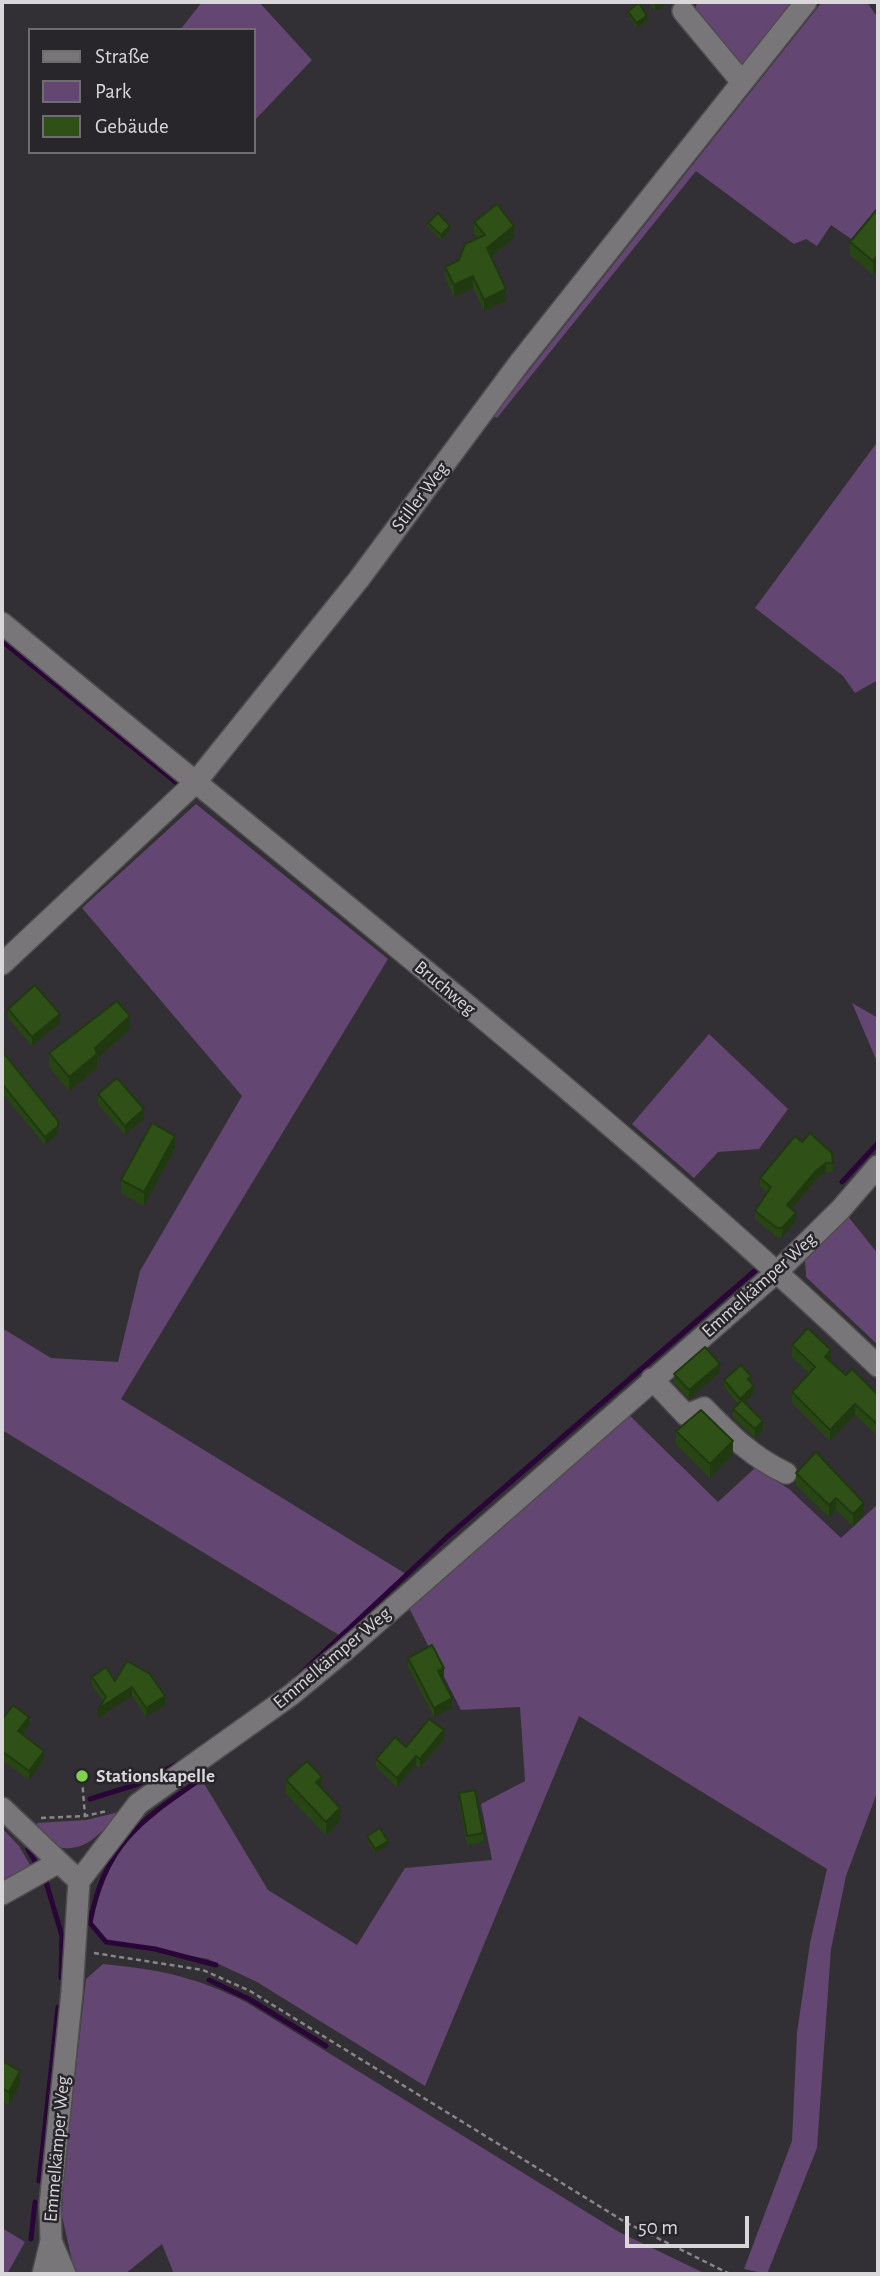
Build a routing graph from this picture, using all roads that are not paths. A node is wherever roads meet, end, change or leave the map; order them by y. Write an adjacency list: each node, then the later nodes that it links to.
1 (806, 2): 3 (street, Stiller Weg)
2 (683, 10): 3 (street)
3 (742, 82): 5 (street, Stiller Weg)
4 (2, 623): 5 (street, Bruchweg)
5 (195, 783): 6 (street, Stiller Weg); 8 (street, Bruchweg)
6 (2, 964)
7 (878, 1166): 8 (street, Emmelkämper Weg)
8 (778, 1271): 9 (street, Bruchweg); 10 (street, Emmelkämper Weg)
9 (878, 1366)
10 (652, 1379): 11 (street); 14 (street, Emmelkämper Weg)
11 (786, 1473)
12 (9, 1813): 13 (street)
13 (59, 1862): 14 (street); 15 (street)
14 (79, 1881): 16 (street, Emmelkämper Weg)
15 (2, 1894)
16 (51, 2241): 17 (street, Emmelkämper Weg); 18 (street)
17 (43, 2274)
18 (65, 2274)

